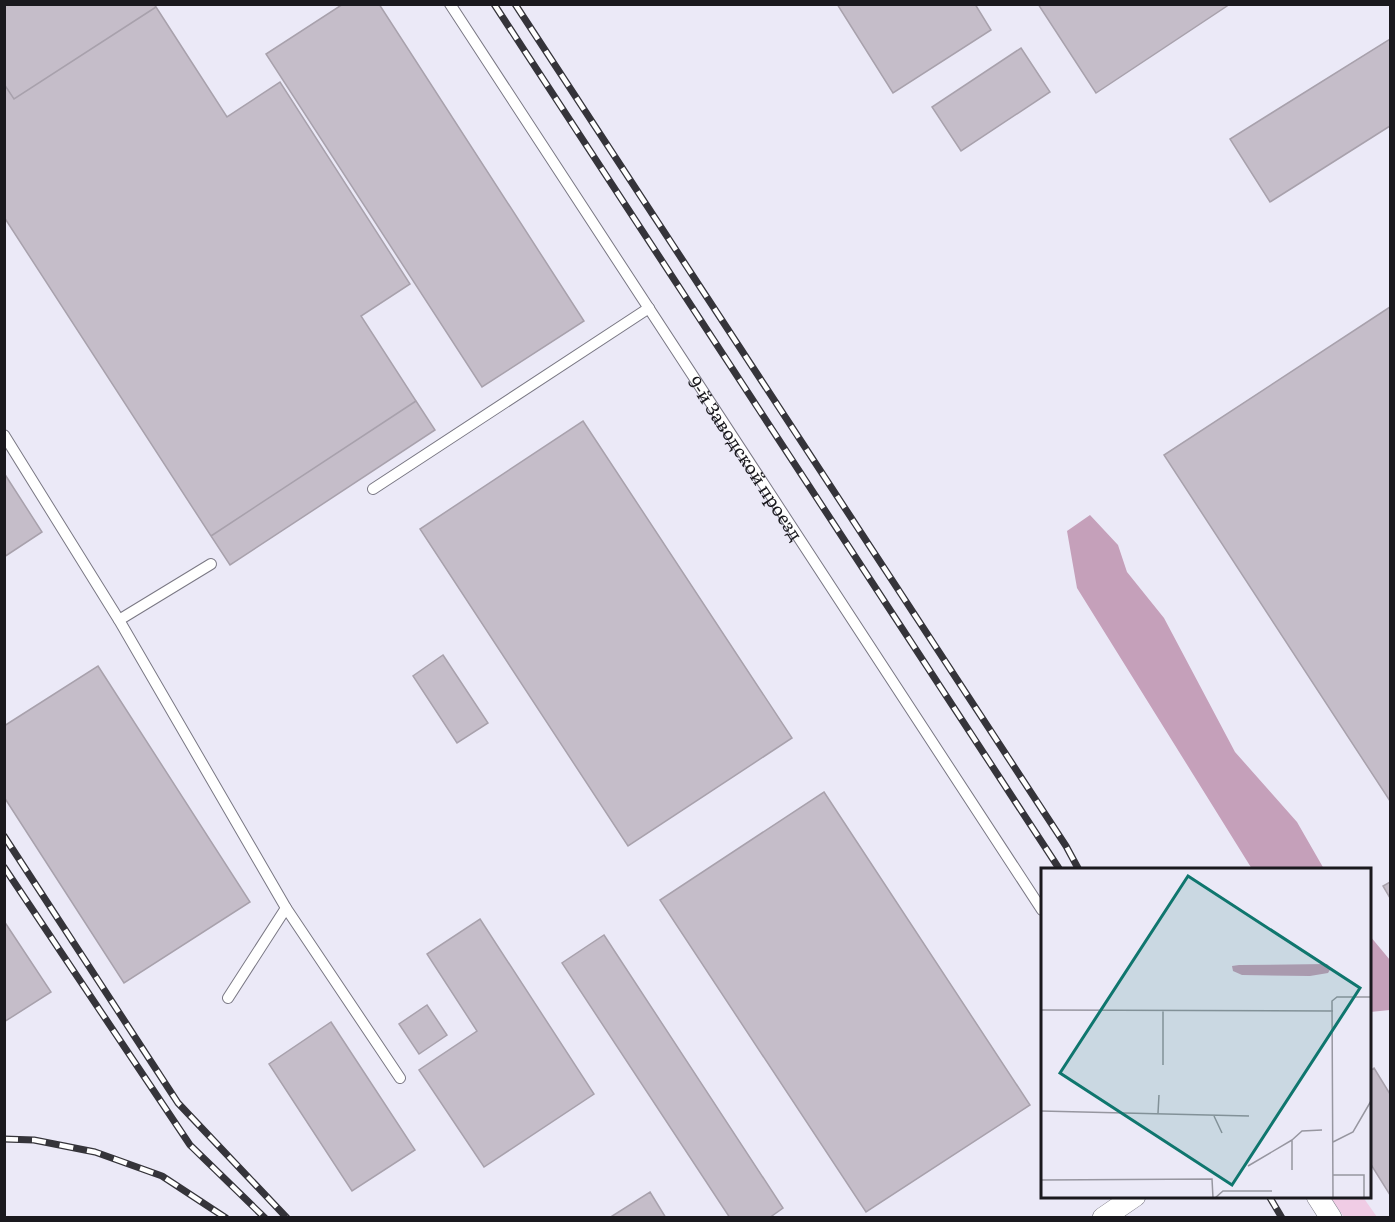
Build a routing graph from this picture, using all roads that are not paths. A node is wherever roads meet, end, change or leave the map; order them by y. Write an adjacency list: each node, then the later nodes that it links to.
1 (450, 4): 2 (lane, 9-й Заводской проезд)
2 (650, 308): 4 (lane); 8 (lane, 9-й Заводской проезд)
3 (4, 435): 6 (lane)
4 (373, 489)
5 (211, 564): 6 (lane)
6 (119, 620): 7 (lane)
7 (286, 908): 9 (lane); 10 (lane)
8 (1041, 908)
9 (228, 998)
10 (400, 1078)
11 (1133, 1198): 13 (street)
12 (1318, 1198): 14 (street)
13 (1103, 1218)
14 (1331, 1218)

